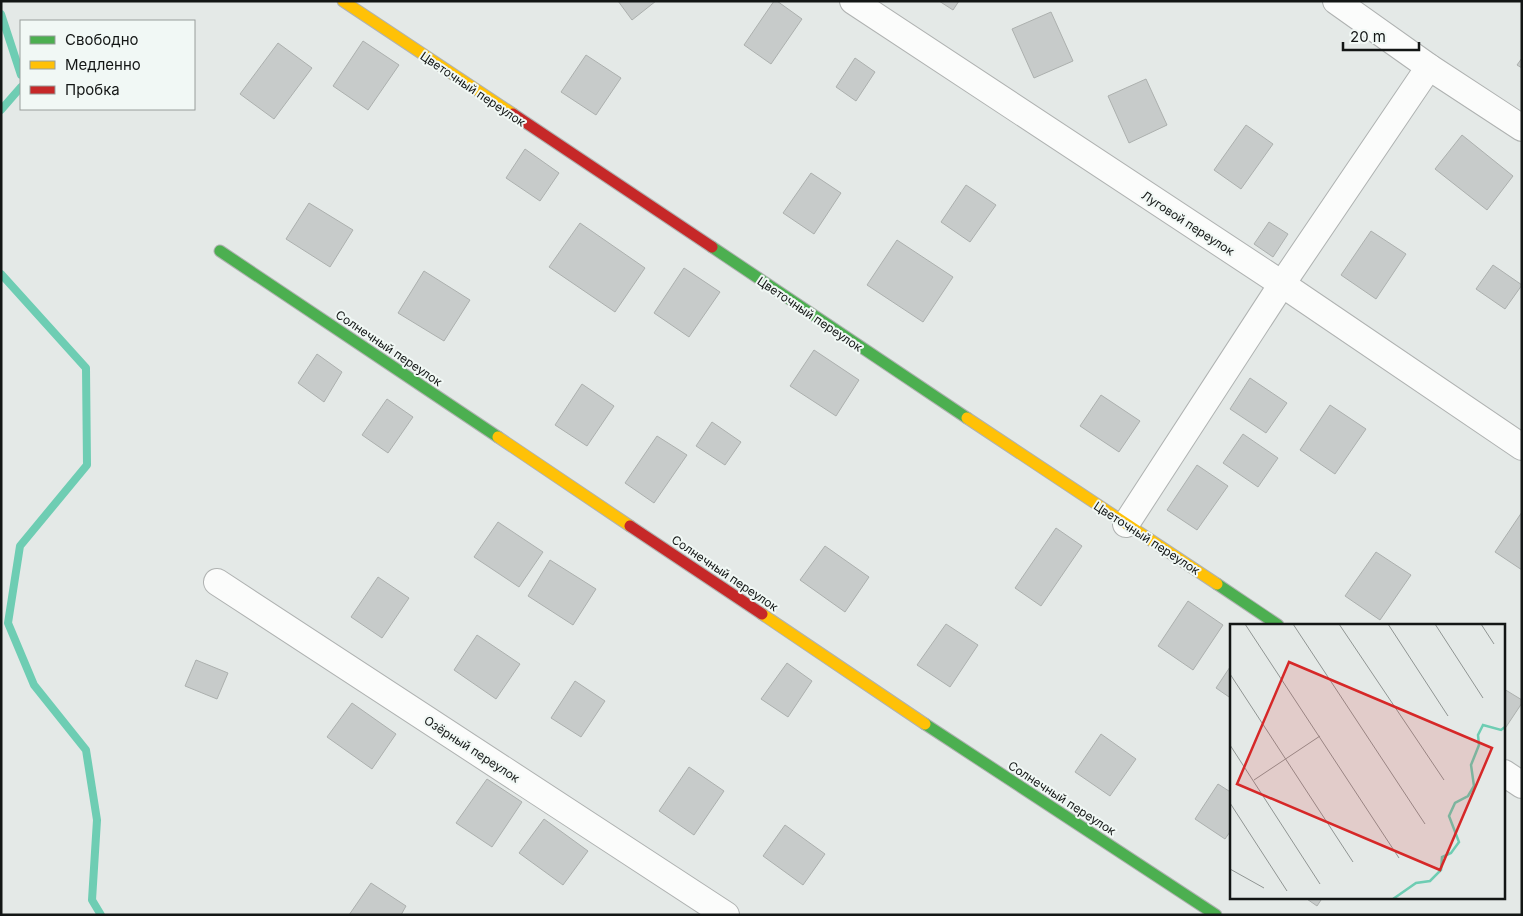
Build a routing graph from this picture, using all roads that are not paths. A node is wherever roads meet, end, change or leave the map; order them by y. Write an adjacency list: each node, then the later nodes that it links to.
1 (343, 1): 9 (street, Цветочный переулок)
2 (853, 1): 7 (street, Луговой переулок)
3 (1336, 1): 4 (street)
4 (1429, 67): 5 (street); 7 (street)
5 (1522, 128)
6 (220, 252): 15 (street, Солнечный переулок)
7 (1282, 284): 8 (street, Луговой переулок); 9 (street)
8 (1522, 447)
9 (1126, 524): 11 (street, Цветочный переулок)
10 (217, 582): 14 (street, Озёрный переулок)
11 (1276, 624)
12 (1506, 774): 13 (street)
13 (1522, 785)
14 (726, 915)
15 (1216, 915)

